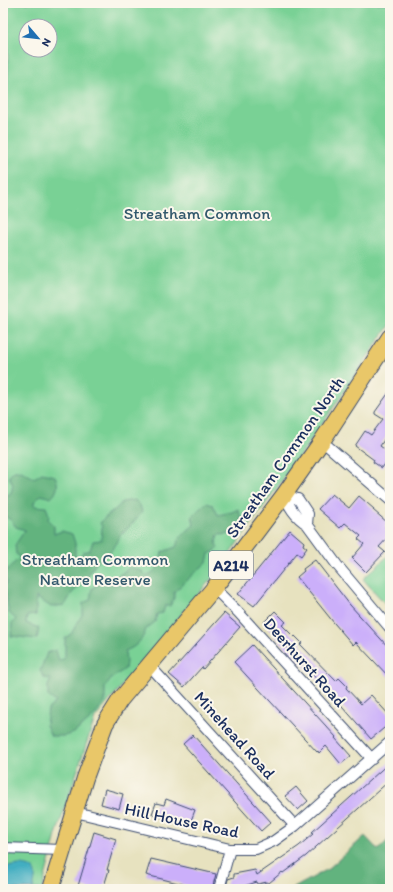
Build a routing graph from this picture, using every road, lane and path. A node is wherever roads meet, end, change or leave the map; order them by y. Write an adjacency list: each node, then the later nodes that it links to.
1 (390, 336): 2 (main road, Streatham Common North / A214)
2 (322, 441): 3 (main road, Streatham Common North / A214); 4 (street)
3 (284, 495): 5 (main road, Streatham Common North / A214); 6 (street)
4 (390, 500)
5 (214, 588): 7 (main road, Streatham Common North / A214); 9 (street, Deerhurst Road)
6 (390, 628)
7 (150, 666): 10 (main road, Streatham Common North / A214); 11 (street, Minehead Road)
8 (390, 742): 9 (street, Hill House Road)
9 (372, 759): 11 (street, Hill House Road)
10 (75, 812): 13 (street, Hill House Road); 14 (main road, Streatham Common North / A214)
11 (295, 826): 13 (street, Hill House Road)
12 (3, 848): 14 (street)
13 (230, 849): 16 (street)
14 (63, 850): 15 (main road, Streatham Common North / A214)
15 (51, 889)
16 (219, 889)

